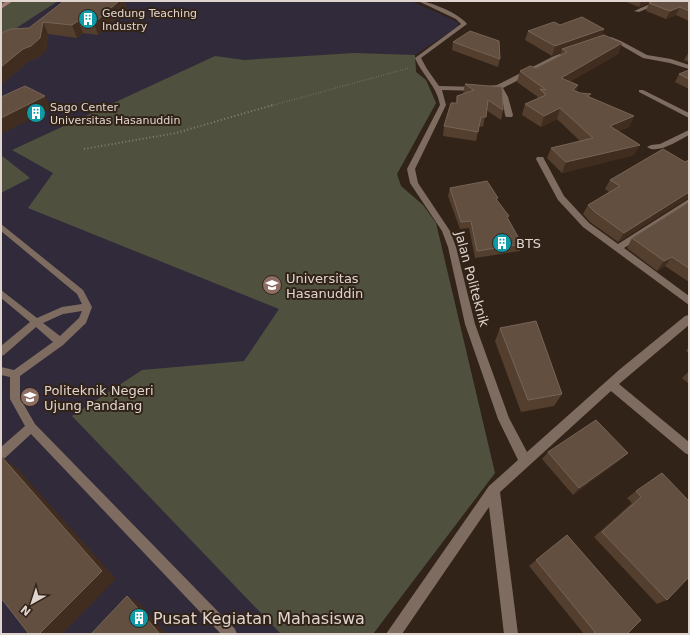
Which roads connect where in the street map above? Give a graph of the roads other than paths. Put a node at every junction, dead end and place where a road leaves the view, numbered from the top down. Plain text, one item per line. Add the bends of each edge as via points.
1 (10, 1) edge
2 (421, 1) edge
3 (662, 1) edge
4 (1, 8) edge
5 (637, 11) dead end
6 (597, 43) edge
7 (577, 50) edge
8 (689, 67) edge
9 (499, 87) junction
10 (437, 88) junction
11 (641, 91) dead end
12 (509, 115) dead end
13 (689, 116) edge
14 (689, 132) edge
15 (650, 147) dead end
16 (540, 159) dead end
17 (689, 202) edge
18 (1, 227) edge
19 (618, 248) junction
20 (1, 294) edge
21 (689, 301) edge
22 (88, 307) junction
23 (689, 319) edge
24 (36, 322) junction
25 (60, 342) junction
26 (1, 352) edge
27 (1, 371) edge
28 (15, 374) junction
29 (611, 384) junction
30 (31, 427) junction
31 (689, 449) edge
32 (1, 454) edge
33 (525, 461) junction
34 (493, 490) junction
35 (230, 634) edge
36 (393, 634) edge
37 (511, 634) edge

1 - 4 street
2 - 10 street, Jalan Politeknik via 458,18 464,24 418,58
3 - 5 street
6 - 8 street via 613,39 645,57
7 - 9 street via 554,58
9 - 10 street
9 - 12 street via 505,97
10 - 33 street, Jalan Politeknik via 443,105 410,169 414,183 436,214 452,247 470,324 504,419
11 - 13 street
14 - 15 street via 662,146
16 - 19 street via 568,207 586,225
17 - 19 street
18 - 22 lane via 80,292
19 - 21 street
20 - 24 lane
22 - 24 lane via 62,311
22 - 25 lane via 84,320
23 - 29 street
24 - 25 lane
24 - 26 lane
25 - 28 lane
27 - 28 lane
28 - 30 lane via 15,399
29 - 31 street
29 - 33 street
30 - 32 lane
30 - 35 lane
33 - 34 street
34 - 36 street
34 - 37 street

